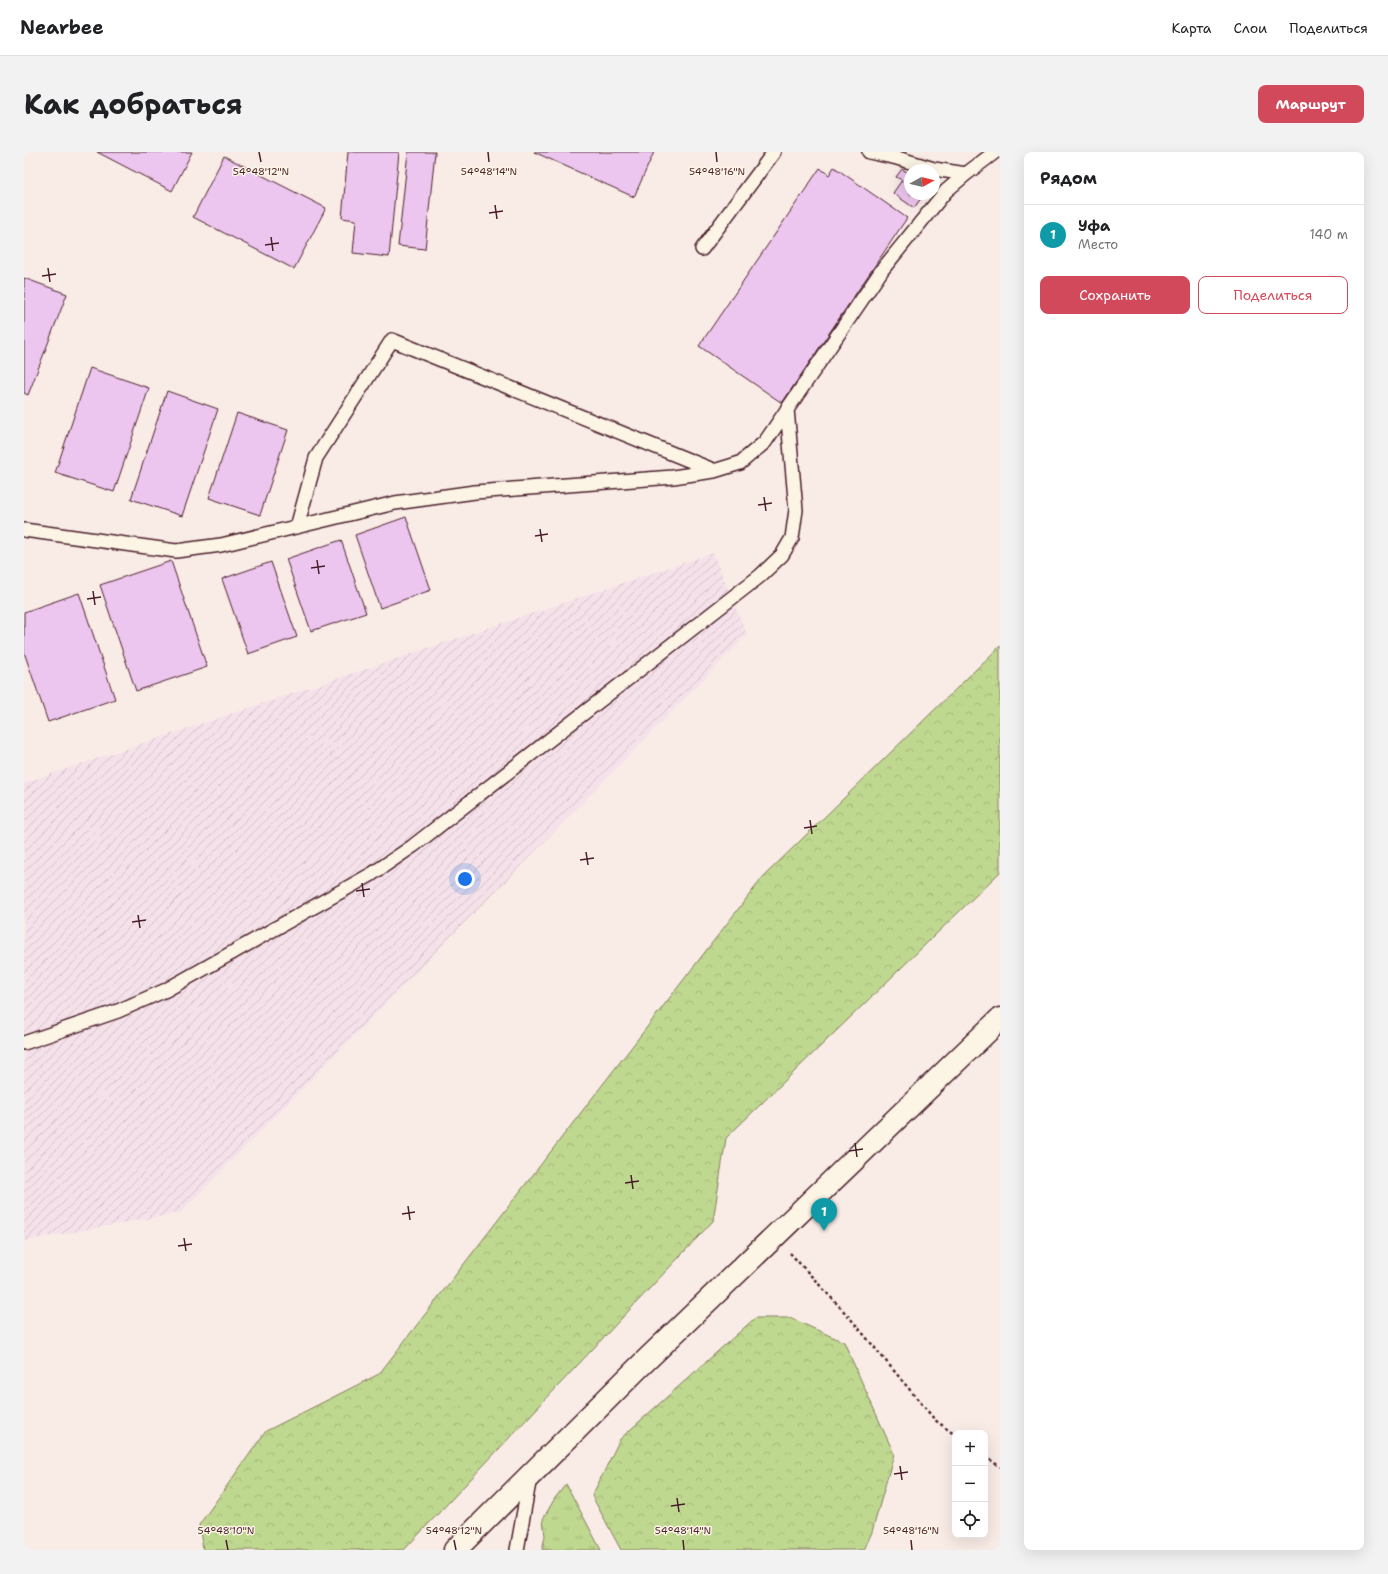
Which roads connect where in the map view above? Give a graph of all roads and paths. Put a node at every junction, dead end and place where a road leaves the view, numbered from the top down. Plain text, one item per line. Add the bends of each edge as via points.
1 (774, 152) edge
2 (869, 152) edge
3 (995, 152) edge
4 (966, 174) junction
5 (702, 249) dead end
6 (787, 409) junction
7 (714, 471) junction
8 (297, 527) junction
9 (24, 530) edge
10 (1000, 1019) edge
11 (24, 1043) edge
12 (768, 1242) junction
13 (952, 1432) edge
14 (988, 1458) edge
15 (1000, 1467) edge
16 (531, 1473) junction
17 (455, 1550) edge
18 (517, 1550) edge

1 - 5 lane
2 - 4 lane via 934,169
3 - 4 lane
4 - 6 lane via 946,191 882,270
6 - 7 lane via 765,442 740,463
6 - 11 lane via 796,510 792,538 782,555 760,576 413,846 372,874 166,990 118,1011
7 - 8 lane via 673,477 475,492 395,503
7 - 8 lane via 392,340 316,458
8 - 9 lane via 221,545 176,551
10 - 12 main road
12 - 13 path via 850,1318 935,1420
12 - 16 main road
14 - 15 path
16 - 17 main road
16 - 18 lane

